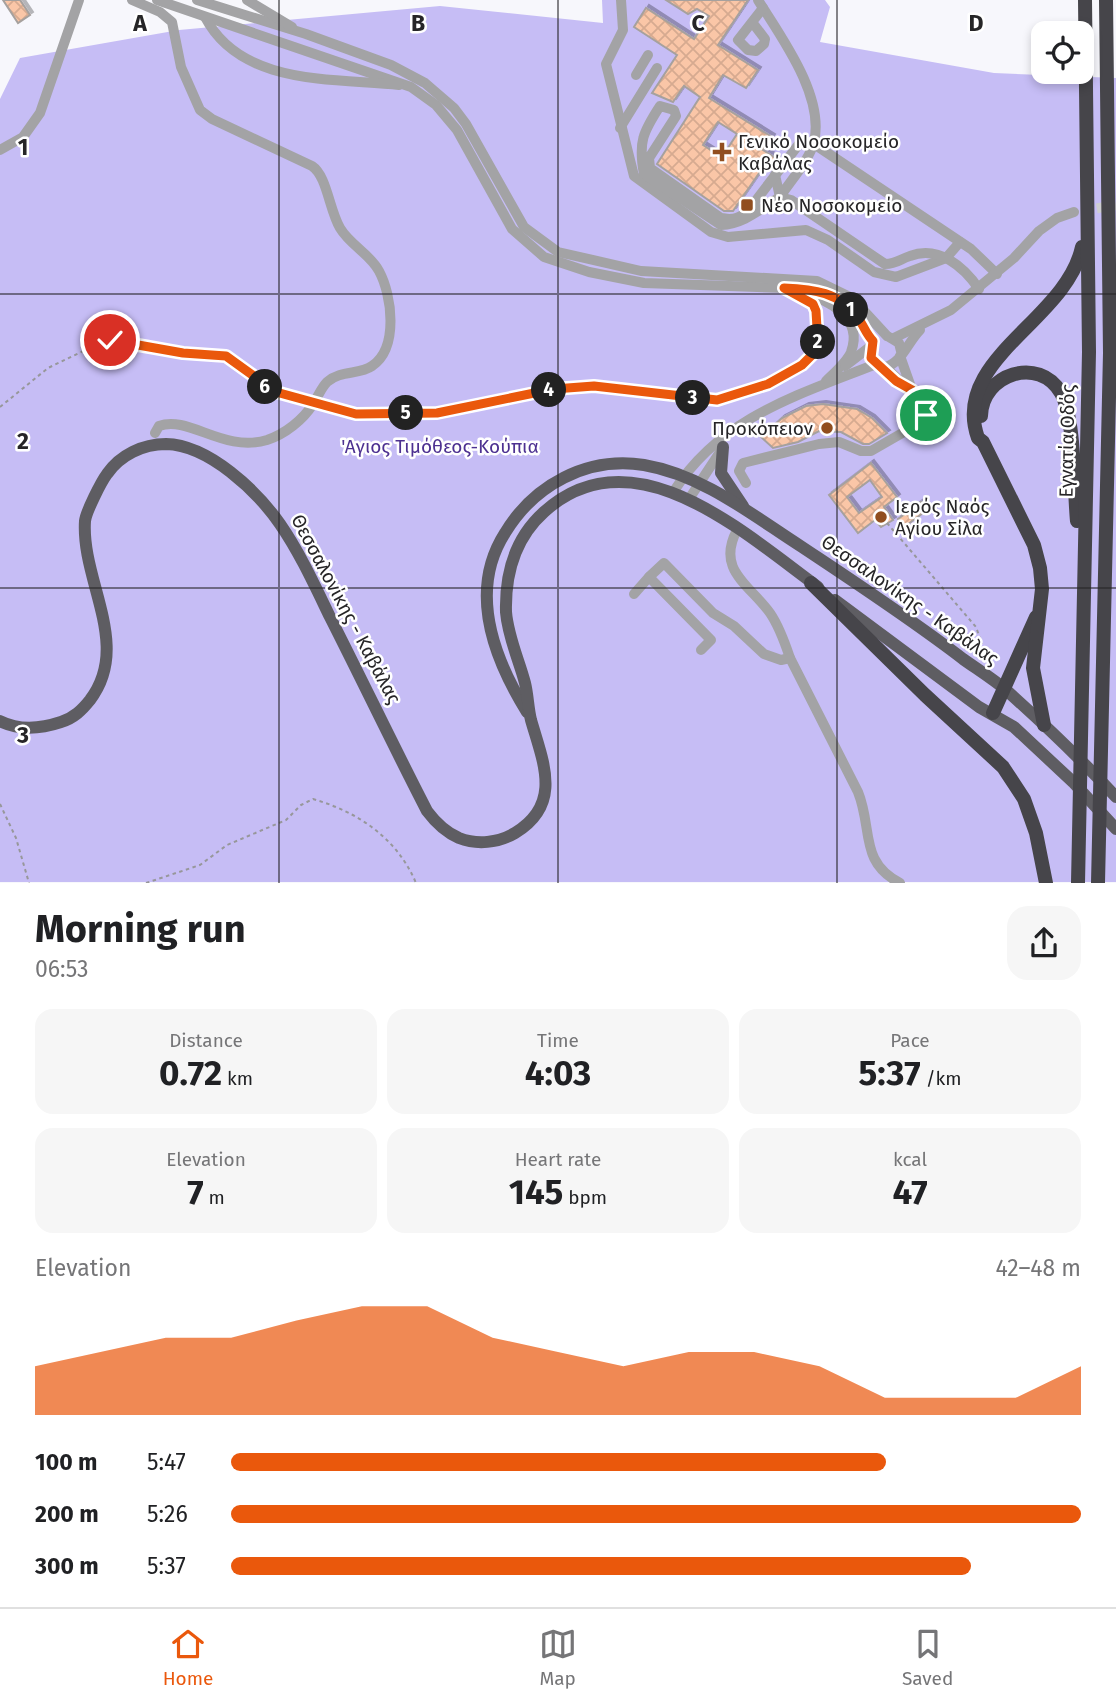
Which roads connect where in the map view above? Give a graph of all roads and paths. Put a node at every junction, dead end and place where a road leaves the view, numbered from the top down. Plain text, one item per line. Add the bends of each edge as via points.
1 (79, 0) edge
2 (132, 0) edge
3 (157, 0) edge
4 (197, 0) edge
5 (247, 0) edge
6 (621, 0) edge
7 (1085, 0) edge
8 (1106, 0) edge
9 (219, 4) edge
10 (760, 4) edge
11 (205, 17) junction
12 (216, 21) junction
13 (752, 22) dead end
14 (298, 31) junction
15 (648, 55) dead end
16 (1106, 71) junction
17 (410, 87) junction
18 (620, 128) junction
19 (814, 144) junction
20 (0, 150) edge
21 (775, 175) junction
22 (779, 197) junction
23 (754, 209) junction
24 (1116, 209) edge
25 (1081, 215) junction
26 (960, 242) junction
27 (946, 258) junction
28 (997, 274) junction
29 (784, 288) junction
30 (979, 289) junction
31 (813, 304) dead end
32 (926, 325) junction
33 (891, 337) junction
34 (872, 345) junction
35 (901, 354) junction
36 (880, 366) junction
37 (835, 371) junction
38 (825, 382) junction
39 (912, 390) junction
40 (313, 404) junction
41 (0, 407) edge
42 (155, 433) dead end
43 (731, 433) junction
44 (983, 442) junction
45 (723, 447) junction
46 (684, 475) junction
47 (698, 482) junction
48 (746, 483) dead end
49 (674, 491) junction
50 (689, 499) junction
51 (750, 513) junction
52 (887, 523) dead end
53 (1116, 527) edge
54 (737, 530) junction
55 (649, 577) junction
56 (1105, 582) junction
57 (811, 583) junction
58 (1084, 583) junction
59 (634, 594) dead end
60 (1039, 610) junction
61 (982, 643) dead end
62 (701, 650) dead end
63 (790, 658) junction
64 (1005, 690) junction
65 (993, 713) junction
66 (531, 718) junction
67 (0, 721) edge
68 (1044, 725) junction
69 (1116, 797) edge
70 (0, 804) edge
71 (1116, 829) edge
72 (29, 883) edge
73 (146, 883) edge
74 (416, 883) edge
75 (900, 883) edge
76 (1046, 883) edge
77 (1078, 883) edge
78 (1098, 883) edge

1 - 20 street via 40,113 23,137
2 - 40 street via 172,22 181,67 200,110 316,169 323,177 327,203 338,225 379,271 390,320 387,343 371,368 329,380
3 - 11 street
4 - 9 street
5 - 14 street
6 - 18 street via 623,30 606,64
7 - 25 highway, Εγνατία Οδός
8 - 16 highway
9 - 11 street
9 - 12 street
9 - 14 street
10 - 13 street
10 - 19 street via 801,71 816,118
11 - 12 street
11 - 17 street via 232,51 262,68
12 - 17 street
14 - 33 street via 399,69 442,96 470,130 520,222 558,252 641,271 817,281 852,298
15 - 18 street via 638,72 654,72
16 - 24 highway
16 - 56 highway via 1110,353
17 - 29 street via 436,105 457,130 512,229 551,261 644,283
18 - 27 street via 634,176 711,232 728,237 806,230 886,276 908,274
19 - 21 street via 799,144
19 - 22 street
19 - 26 street
21 - 22 street
21 - 23 street
22 - 23 street
22 - 27 street via 791,200 885,264 927,252
23 - 23 street via 731,220 721,218 654,173 649,158 676,116 674,110 660,106 643,132 640,154 644,174 721,225 735,225
25 - 28 street via 1058,218 1039,231
25 - 44 highway via 1078,262 1070,278 981,379 973,410
25 - 58 highway, Εγνατία Οδός via 1088,352
26 - 27 street
26 - 28 street
27 - 30 street via 967,272
28 - 30 street
29 - 34 street via 816,289 834,296 859,318
29 - 37 street via 828,301 850,323 852,351
30 - 32 street
31 - 40 path via 819,328 813,354 768,384 717,400 594,386 554,389 437,413 366,414
32 - 33 street
32 - 35 street
33 - 34 street
33 - 35 street
34 - 36 street via 871,358
34 - 37 street
35 - 36 street via 893,366
35 - 39 street via 901,366
36 - 38 street
36 - 39 street
37 - 38 street
38 - 43 street via 754,415
39 - 48 street via 931,410 911,428 871,451 839,442 743,463 739,471
40 - 41 path via 265,387 226,356 116,340 104,341 48,368
40 - 42 street via 289,429 255,442 229,442 167,424
43 - 45 street
43 - 46 street via 708,447
44 - 58 highway via 984,400 1000,379 1013,373 1036,374 1061,393 1067,412
44 - 60 highway via 1034,545 1041,578
45 - 47 street
45 - 51 main road via 721,473
46 - 47 main road, Θεσσαλονίκης - Καβάλας
46 - 49 street
46 - 66 main road, Θεσσαλονίκης - Καβάλας via 619,463 584,469 536,495 504,534 488,581 490,626 503,673
47 - 50 street
47 - 51 main road, Θεσσαλονίκης - Καβάλας
49 - 50 main road, Θεσσαλονίκης - Καβάλας
49 - 66 main road, Θεσσαλονίκης - Καβάλας via 620,482 588,486 561,499 524,533 511,564 506,615
50 - 54 main road, Θεσσαλονίκης - Καβάλας
51 - 64 main road, Θεσσαλονίκης - Καβάλας
52 - 61 path via 976,627
53 - 56 highway
54 - 57 main road, Θεσσαλονίκης - Καβάλας
54 - 63 street via 729,547 730,564 771,614
55 - 59 street
55 - 62 street via 711,640
55 - 63 street via 664,563 713,613 764,653 781,660
56 - 78 highway
57 - 65 main road, Θεσσαλονίκης - Καβάλας
57 - 76 highway via 1003,767 1024,799
58 - 77 highway, Εγνατία Οδός
60 - 64 highway via 1005,680
60 - 68 highway via 1033,668
63 - 75 street via 859,792 874,862
64 - 65 highway
64 - 68 main road, Θεσσαλονίκης - Καβάλας
65 - 71 main road, Θεσσαλονίκης - Καβάλας via 1065,775
66 - 67 main road, Θεσσαλονίκης - Καβάλας via 547,778 533,818 511,835 486,842 463,839 442,829 427,811 281,525 256,496 214,462 167,444 138,449 122,459 105,478 86,517 107,639 101,684 86,706 69,719 27,728
68 - 69 main road, Θεσσαλονίκης - Καβάλας
70 - 72 path
73 - 74 path via 200,866 227,845 286,820 313,799 362,817 384,837

